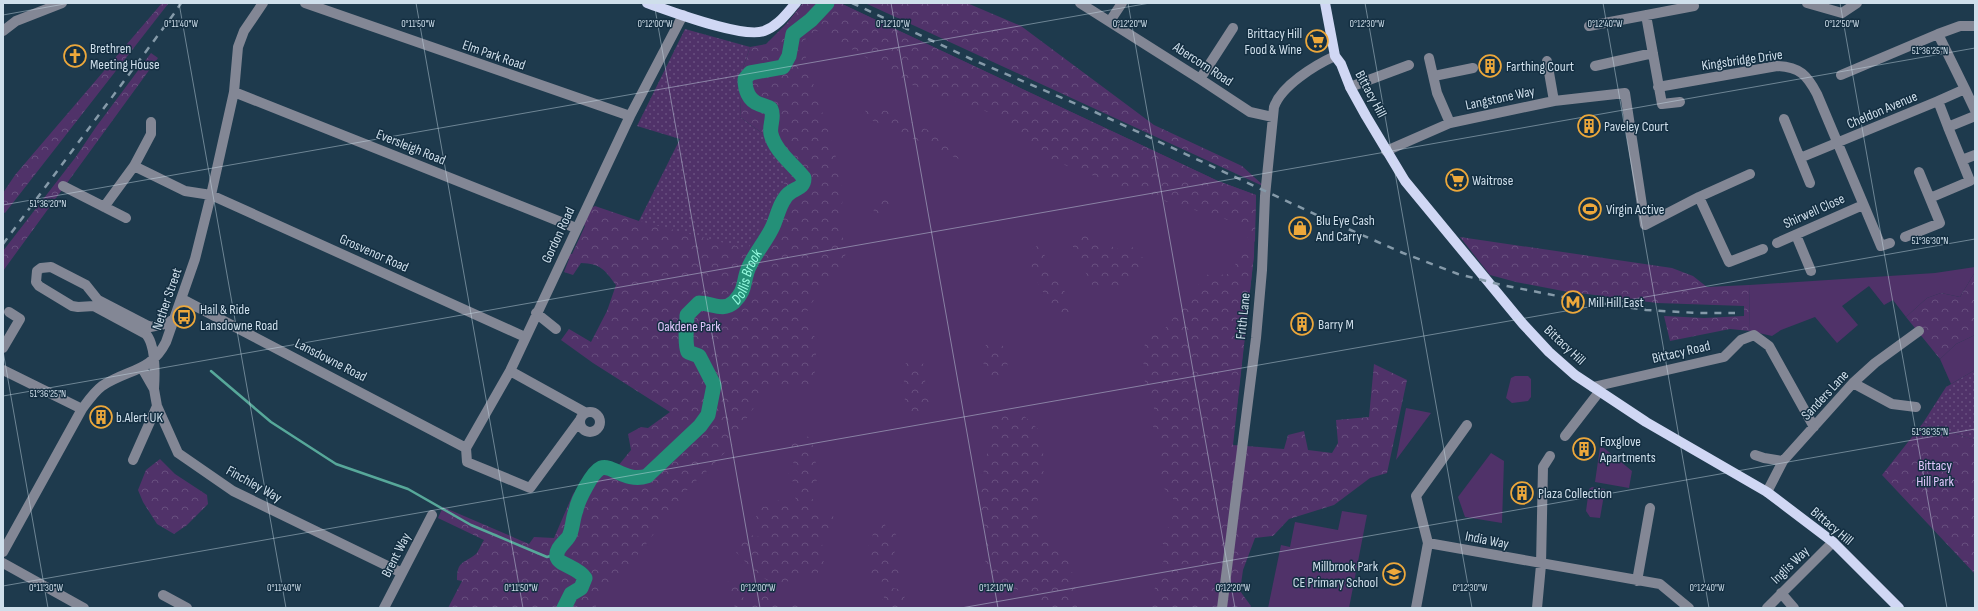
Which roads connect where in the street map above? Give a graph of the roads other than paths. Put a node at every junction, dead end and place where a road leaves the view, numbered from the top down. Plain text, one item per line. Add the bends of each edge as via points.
1 (62, 3) edge
2 (263, 3) edge
3 (305, 3) edge
4 (647, 3) edge
5 (796, 3) edge
6 (1080, 3) edge
7 (1122, 3) edge
8 (1325, 3) edge
9 (1807, 3) edge
10 (1857, 3) edge
11 (1694, 6) dead end
12 (683, 15) junction
13 (1646, 15) junction
14 (1110, 21) junction
15 (1589, 26) dead end
16 (1975, 26) edge
17 (1233, 28) dead end
18 (3, 31) edge
19 (1938, 34) junction
20 (1653, 53) junction
21 (1335, 56) junction
22 (1429, 58) dead end
23 (1547, 61) dead end
24 (1409, 65) dead end
25 (1594, 66) dead end
26 (1473, 68) dead end
27 (1841, 75) dead end
28 (1434, 76) junction
29 (1200, 78) junction
30 (1350, 86) junction
31 (1658, 87) junction
32 (1965, 89) junction
33 (234, 92) junction
34 (1554, 101) junction
35 (1680, 102) dead end
36 (1938, 102) junction
37 (1975, 110) edge
38 (630, 116) junction
39 (1975, 116) edge
40 (1272, 117) junction
41 (1784, 119) dead end
42 (151, 122) dead end
43 (1450, 123) junction
44 (1948, 127) junction
45 (1837, 144) junction
46 (1386, 151) junction
47 (1975, 154) edge
48 (1800, 158) junction
49 (1962, 160) junction
50 (134, 166) junction
51 (1919, 172) dead end
52 (1750, 174) dead end
53 (1810, 184) dead end
54 (63, 186) dead end
55 (212, 195) junction
56 (1699, 197) junction
57 (1930, 198) junction
58 (1863, 205) junction
59 (104, 207) junction
60 (126, 218) dead end
61 (576, 228) junction
62 (1796, 235) junction
63 (1905, 237) dead end
64 (1777, 243) dead end
65 (1890, 243) dead end
66 (1763, 249) dead end
67 (1811, 271) dead end
68 (182, 299) junction
69 (9, 312) dead end
70 (536, 313) junction
71 (174, 319) junction
72 (556, 329) dead end
73 (1919, 332) dead end
74 (525, 337) junction
75 (3, 348) edge
76 (153, 361) junction
77 (142, 368) junction
78 (3, 370) edge
79 (510, 370) junction
80 (1853, 383) junction
81 (154, 389) junction
82 (1596, 389) junction
83 (157, 406) junction
84 (1916, 407) dead end
85 (82, 409) junction
86 (1467, 425) dead end
87 (1814, 427) junction
88 (1565, 436) dead end
89 (466, 448) junction
90 (1755, 455) dead end
91 (1550, 456) dead end
92 (133, 460) dead end
93 (1783, 461) junction
94 (1767, 492) junction
95 (1650, 508) dead end
96 (432, 514) dead end
97 (1833, 542) junction
98 (1428, 543) junction
99 (3, 552) edge
100 (3, 563) edge
101 (1540, 564) junction
102 (402, 573) junction
103 (1637, 581) junction
104 (1781, 593) junction
105 (163, 595) dead end
106 (84, 608) edge
107 (187, 608) edge
108 (384, 608) edge
109 (1222, 608) edge
110 (1416, 608) edge
111 (1537, 608) edge
112 (1689, 608) edge
113 (1767, 608) edge
114 (1794, 608) edge
115 (1899, 608) edge

1 - 18 street via 16,21
2 - 33 street, Nether Street via 244,31 238,47
3 - 38 street, Elm Park Road
4 - 12 main road
5 - 12 main road via 779,22 758,32 736,30
6 - 14 street, Abercorn Road
7 - 14 street
8 - 21 main road, Bittacy Hill
9 - 10 street via 1842,13
11 - 13 street
12 - 38 street, Gordon Road
13 - 15 street
13 - 20 street
14 - 29 street, Abercorn Road
16 - 19 street via 1960,26
17 - 29 street
19 - 27 street
19 - 32 street
20 - 25 street
20 - 31 street
21 - 30 main road, Bittacy Hill
21 - 40 street, Frith Lane via 1286,88 1278,97
22 - 28 street
23 - 34 street
24 - 30 street
26 - 28 street
28 - 43 street via 1437,93
29 - 40 street, Abercorn Road via 1250,112
30 - 46 main road, Bittacy Hill
31 - 35 street via 1662,104
31 - 45 street, Kingsbridge Drive via 1777,66 1791,67 1803,73 1811,83
32 - 36 street, Cheldon Avenue
32 - 37 street
33 - 55 street, Nether Street
33 - 61 street, Eversleigh Road
34 - 43 street, Langstone Way
34 - 56 street, Langstone Way via 1625,93 1645,225
36 - 44 street
36 - 45 street, Cheldon Avenue
38 - 61 street, Gordon Road
39 - 44 street
40 - 109 street, Frith Lane via 1256,338
41 - 48 street
42 - 50 street via 151,134
43 - 46 street, Langstone Way
44 - 49 street
45 - 48 street, Cheldon Avenue
45 - 58 street, Kingsbridge Drive
46 - 82 main road, Bittacy Hill via 1405,181 1523,324 1558,360
47 - 49 street
48 - 53 street
49 - 57 street via 1970,181
50 - 55 street, Grosvenor Road via 185,191
50 - 59 street
51 - 57 street
52 - 56 street
54 - 59 street
55 - 68 street, Nether Street
55 - 74 street, Grosvenor Road
56 - 66 street via 1729,262
57 - 63 street via 1940,223
58 - 62 street, Shirwell Close
58 - 65 street, Kingsbridge Drive via 1881,246
59 - 60 street
61 - 70 street, Gordon Road
62 - 64 street, Shirwell Close
62 - 67 street
68 - 71 street, Nether Street
68 - 89 street, Lansdowne Road
69 - 75 street via 20,319
70 - 72 street
70 - 74 street, Gordon Road
71 - 76 street, Nether Street via 161,353
71 - 76 street via 150,327 98,300 86,285 51,267 37,271 36,282 39,286 72,306 94,306 146,334 151,343
73 - 80 street, Sanders Lane via 1875,363
74 - 79 street, Gordon Road
76 - 77 street, Nether Street
76 - 81 street via 156,373
77 - 81 street, Finchley Way
77 - 85 street, Nether Street via 102,386
78 - 85 street
79 - 89 street, Gordon Road
79 - 89 street via 583,416 530,488 467,462
80 - 84 street via 1892,404
80 - 87 street, Sanders Lane
81 - 83 street, Finchley Way
82 - 87 street, Bittacy Road via 1724,356 1741,340 1754,335 1769,346
82 - 88 street
82 - 94 main road, Bittacy Hill via 1646,422
83 - 92 street
83 - 102 street, Finchley Way via 178,453 233,491
85 - 99 street, Nether Street
86 - 98 street via 1416,496
87 - 93 street, Sanders Lane
90 - 93 street
91 - 101 street via 1543,467
93 - 94 street, Sanders Lane
94 - 97 main road, Bittacy Hill
95 - 103 street
96 - 102 street, Brent Way
97 - 104 street, Inglis Way
97 - 115 main road, Bittacy Hill
98 - 101 street, India Way
98 - 110 street
100 - 106 street
101 - 103 street, India Way
101 - 111 street
102 - 108 street, Brent Way
103 - 112 street, India Way via 1660,584
104 - 113 street, Inglis Way
104 - 114 street
105 - 107 street

